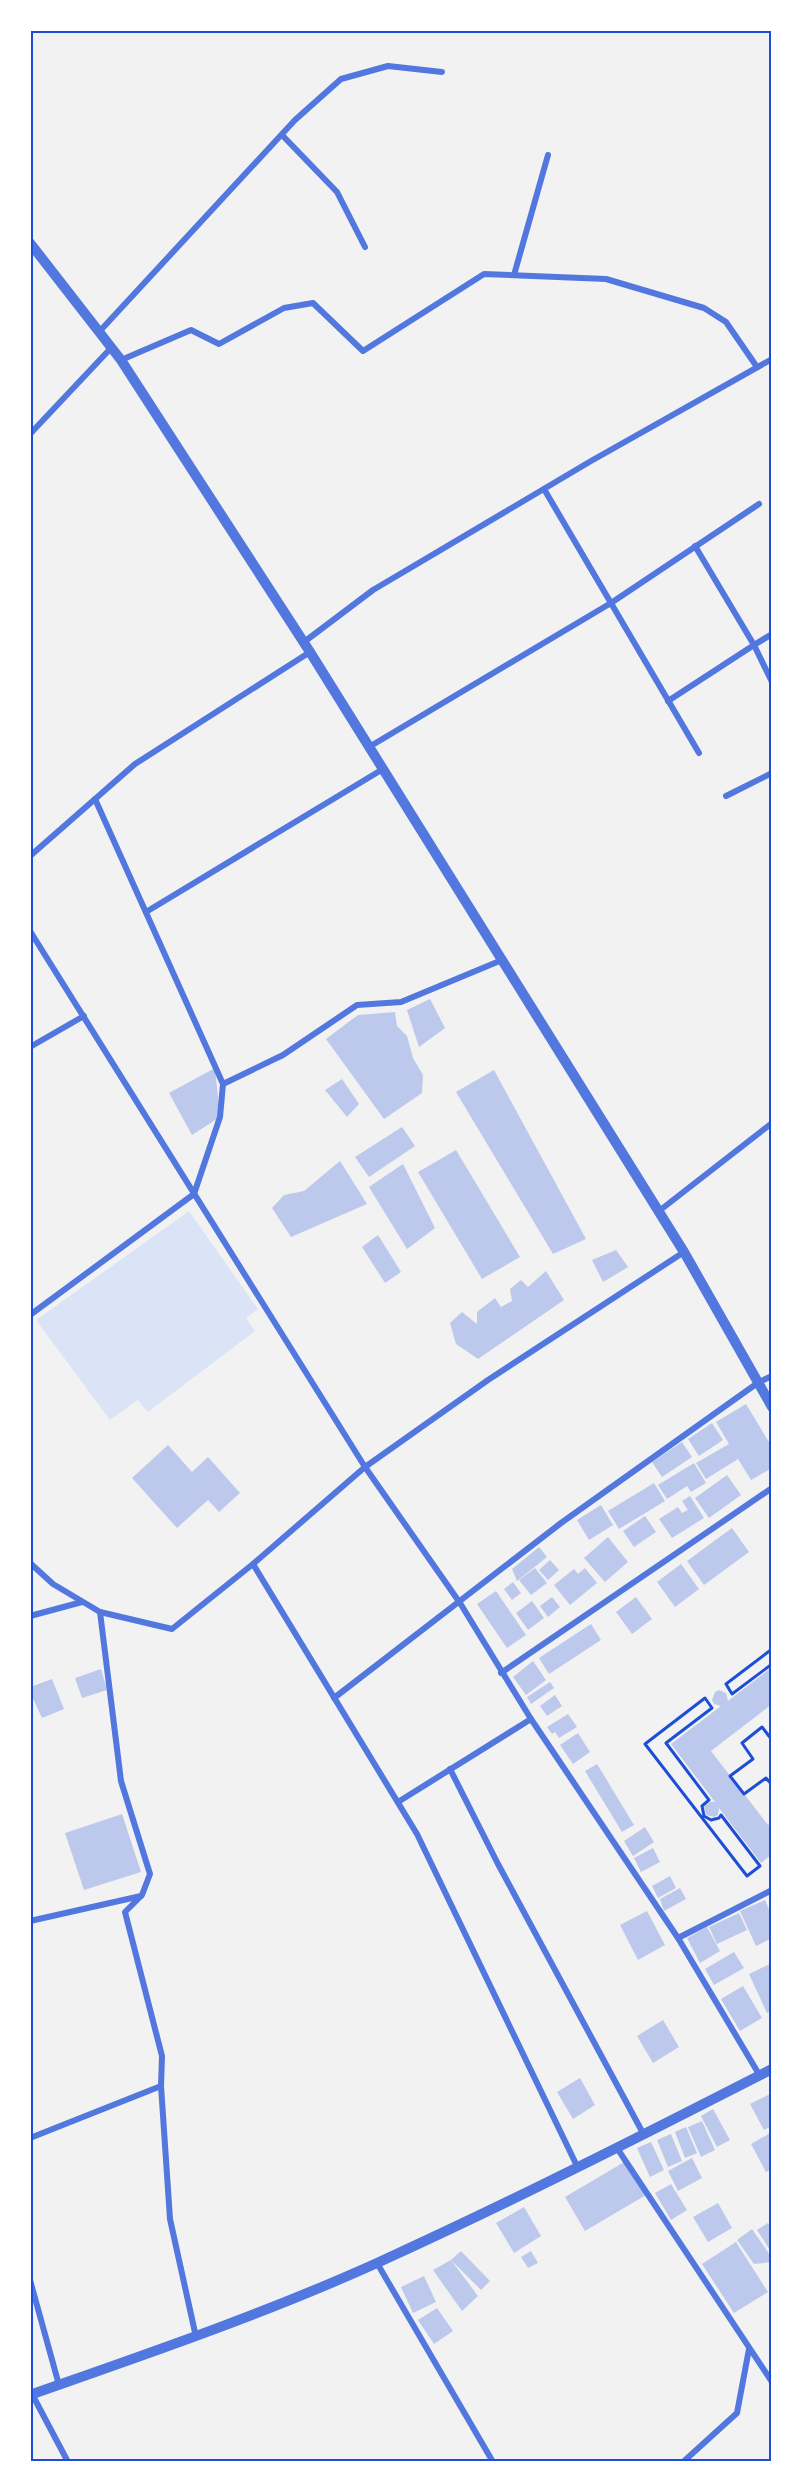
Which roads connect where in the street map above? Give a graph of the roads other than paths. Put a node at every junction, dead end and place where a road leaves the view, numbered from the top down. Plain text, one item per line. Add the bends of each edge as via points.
1 (442, 72) dead end
2 (282, 135) junction
3 (548, 154) dead end
4 (30, 243) edge
5 (366, 247) dead end
6 (514, 275) junction
7 (99, 332) junction
8 (111, 348) junction
9 (772, 359) edge
10 (120, 360) junction
11 (757, 368) junction
12 (30, 434) edge
13 (544, 489) junction
14 (759, 504) dead end
15 (695, 546) junction
16 (611, 603) junction
17 (772, 634) edge
18 (304, 642) junction
19 (754, 645) junction
20 (310, 652) junction
21 (772, 682) edge
22 (668, 701) junction
23 (369, 747) junction
24 (699, 753) dead end
25 (383, 769) junction
26 (772, 773) edge
27 (726, 796) dead end
28 (95, 799) junction
29 (30, 856) edge
30 (146, 912) junction
31 (30, 931) edge
32 (502, 960) junction
33 (84, 1016) junction
34 (30, 1047) edge
35 (224, 1084) junction
36 (772, 1123) edge
37 (194, 1194) junction
38 (659, 1211) junction
39 (684, 1252) junction
40 (30, 1315) edge
41 (772, 1376) edge
42 (759, 1382) junction
43 (772, 1407) edge
44 (365, 1467) junction
45 (772, 1488) edge
46 (30, 1563) edge
47 (253, 1564) junction
48 (82, 1602) junction
49 (460, 1603) junction
50 (100, 1612) junction
51 (30, 1616) edge
52 (501, 1672) junction
53 (334, 1698) junction
54 (531, 1719) junction
55 (450, 1769) junction
56 (398, 1803) junction
57 (772, 1890) edge
58 (142, 1895) junction
59 (30, 1921) edge
60 (678, 1938) junction
61 (772, 2069) edge
62 (760, 2076) junction
63 (161, 2085) junction
64 (644, 2134) junction
65 (30, 2138) edge
66 (617, 2148) junction
67 (577, 2166) junction
68 (377, 2263) junction
69 (30, 2280) edge
70 (196, 2337) junction
71 (749, 2349) junction
72 (772, 2382) edge
73 (59, 2385) junction
74 (31, 2394) edge
75 (68, 2462) edge
76 (493, 2462) edge
77 (683, 2462) edge

1 - 2 street via 388,66 340,79
2 - 5 street via 337,192
2 - 7 street
3 - 6 street
4 - 7 street
6 - 10 street via 484,274 363,351 313,303 284,308 219,344 190,330
6 - 11 street via 606,279 704,308 726,322
7 - 8 street
8 - 10 street
8 - 12 street
9 - 11 street
10 - 18 street
11 - 13 street
13 - 16 street
13 - 18 street via 373,590
14 - 15 street
15 - 16 street
15 - 19 street
16 - 22 street
16 - 23 street
17 - 19 street
18 - 20 street
19 - 21 street
19 - 22 street
20 - 23 street
20 - 28 street via 135,764
22 - 24 street
23 - 25 street
25 - 30 street
25 - 32 street
26 - 27 street
28 - 29 street
28 - 30 street
30 - 35 street
31 - 33 street
32 - 35 street via 401,1002 357,1005 283,1055
32 - 38 street
33 - 34 street
33 - 37 street
35 - 37 street via 220,1117
36 - 38 street
37 - 40 street
37 - 44 street
38 - 39 street
39 - 42 street
39 - 44 street via 488,1380
41 - 42 street
42 - 43 street
42 - 49 street via 561,1523
44 - 47 street
44 - 49 street
45 - 52 street
46 - 48 street via 52,1584
47 - 50 street via 172,1629
47 - 53 street
48 - 50 street
48 - 51 street
49 - 52 street
49 - 53 street
50 - 58 street via 121,1781 150,1874
52 - 54 street
53 - 56 street
54 - 55 street
54 - 60 street
55 - 56 street
55 - 64 street
56 - 67 street via 417,1834
57 - 60 street
58 - 59 street
58 - 63 street via 125,1912 162,2056
60 - 62 street
61 - 62 street
62 - 64 street
63 - 65 street
63 - 70 street via 170,2219
64 - 66 street
66 - 67 street
66 - 71 street
67 - 68 street
68 - 70 street
68 - 76 street
69 - 73 street
70 - 73 street
71 - 72 street
71 - 77 street via 737,2413
73 - 74 street
74 - 75 street

